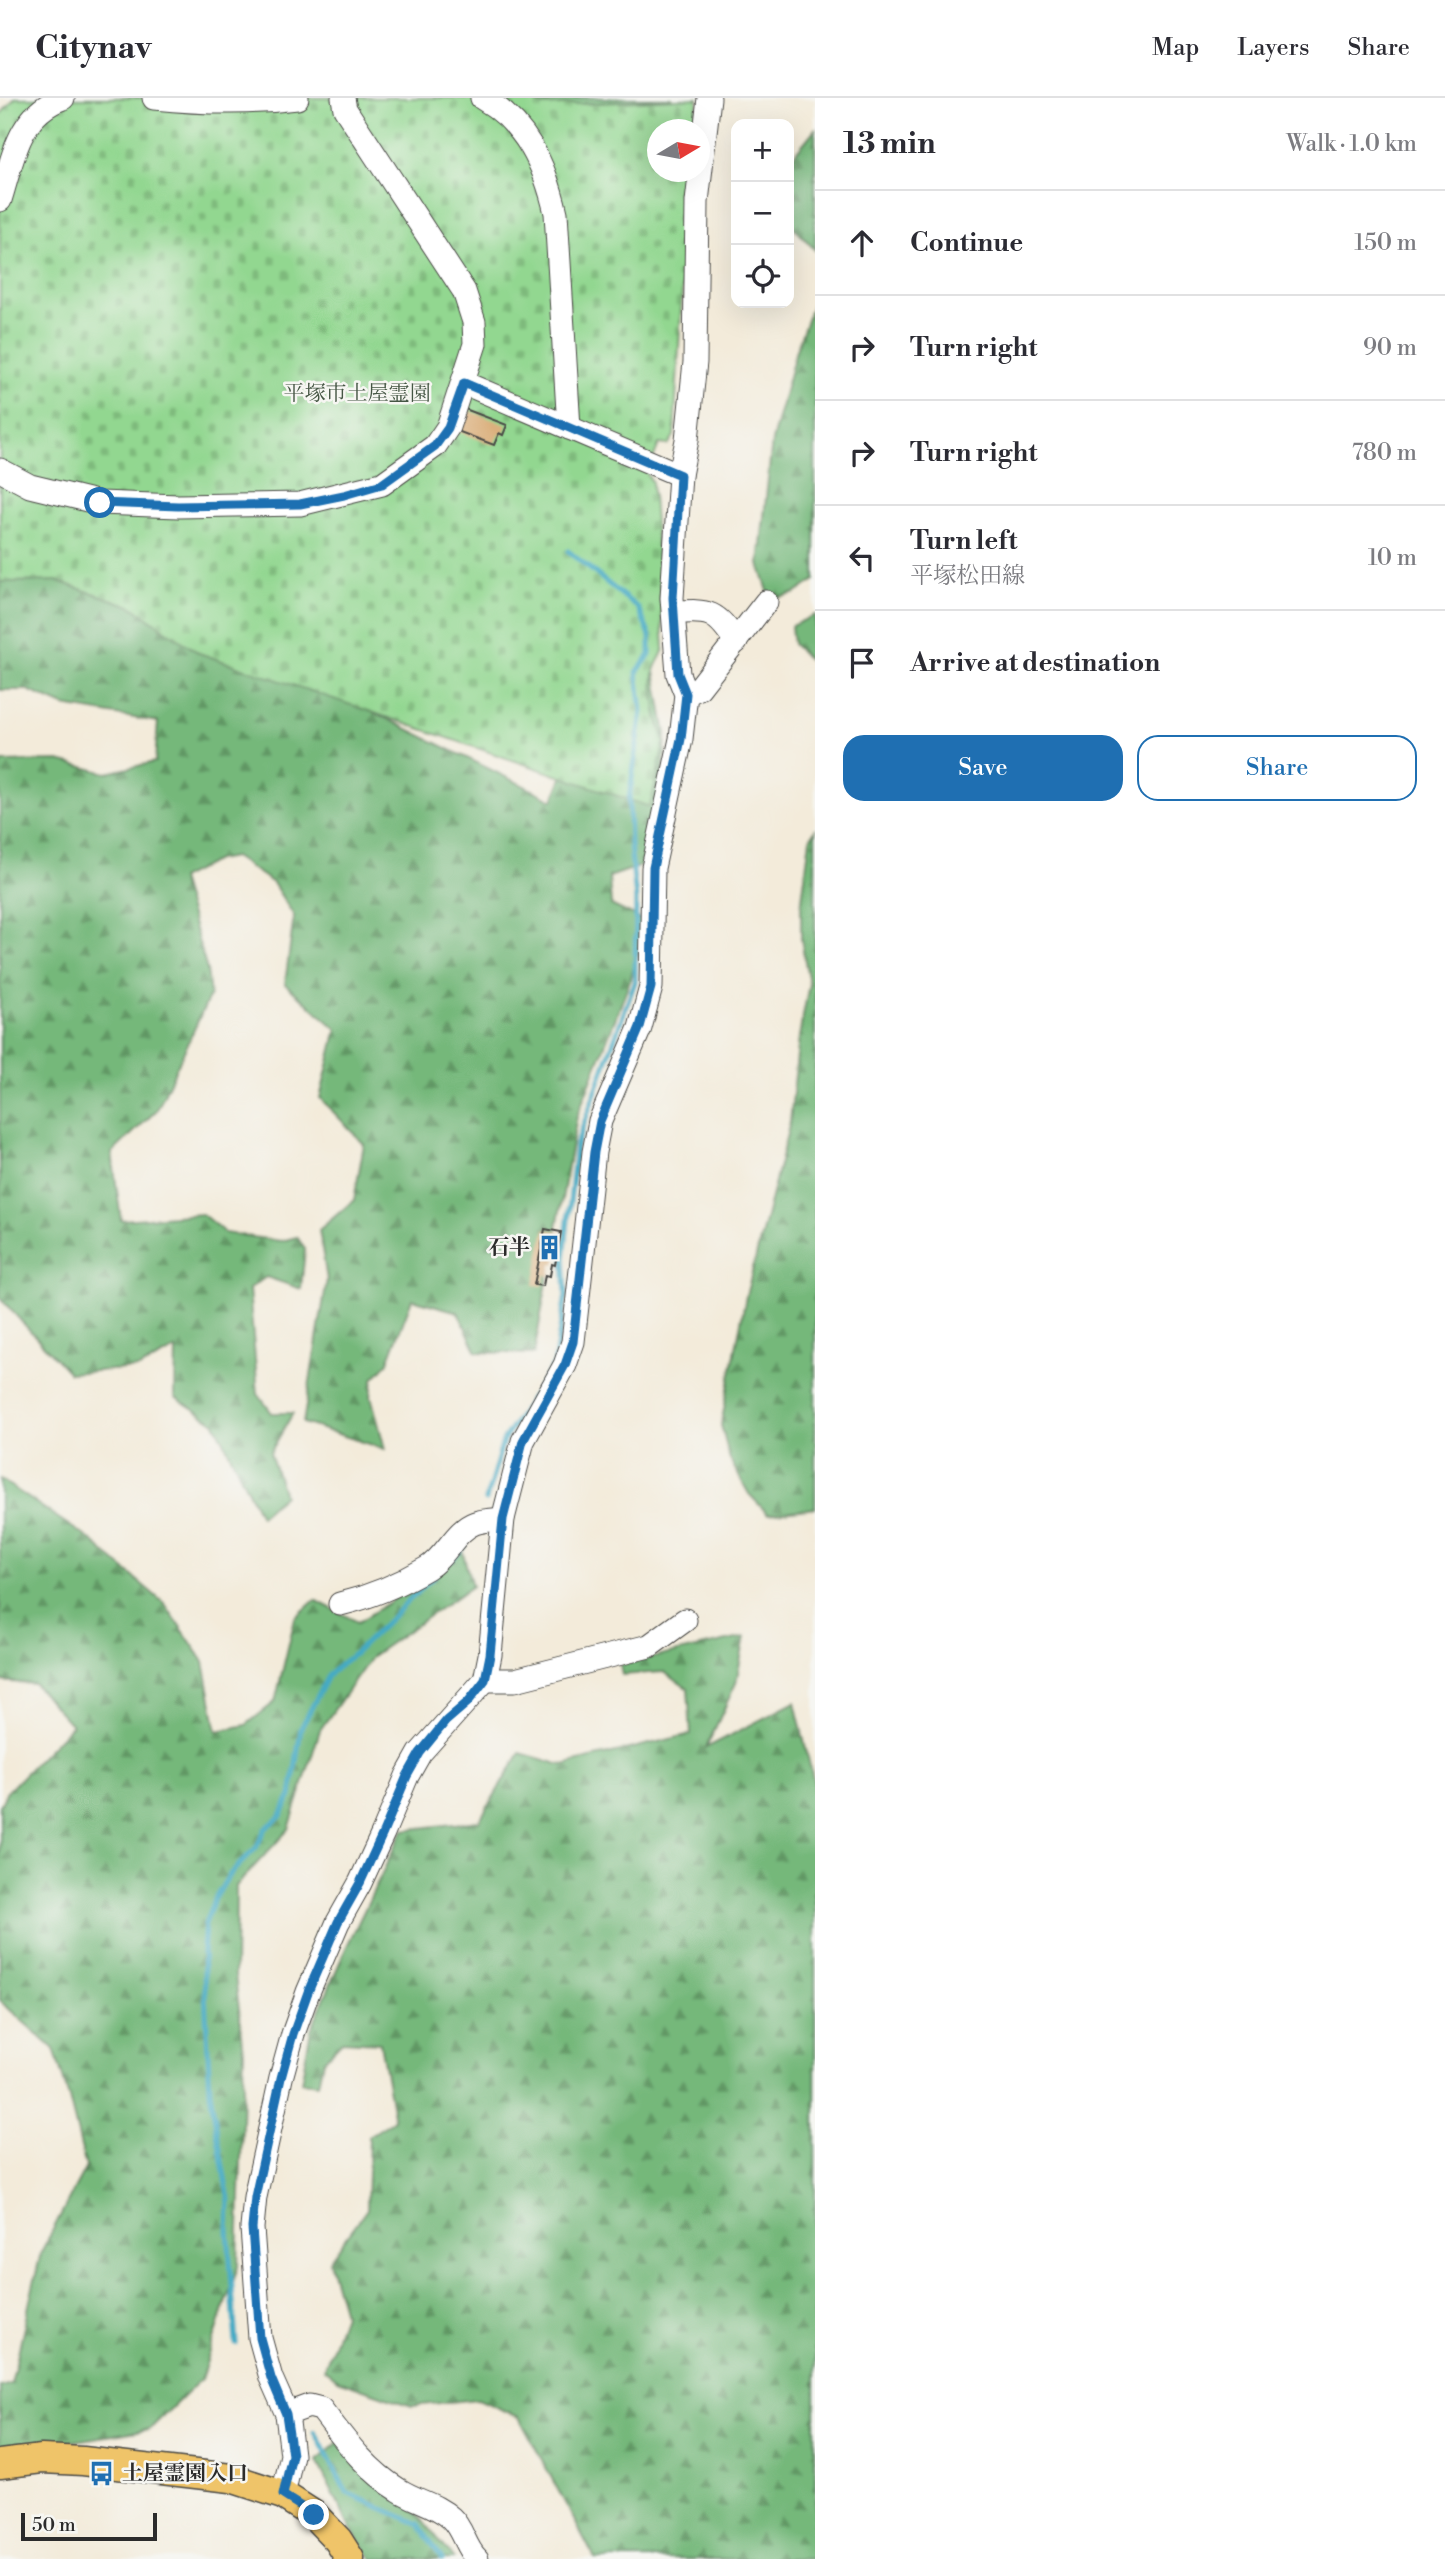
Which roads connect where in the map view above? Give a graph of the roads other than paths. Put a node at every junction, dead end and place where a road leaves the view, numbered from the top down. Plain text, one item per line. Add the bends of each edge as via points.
1 (63, 98) edge
2 (154, 98) edge
3 (298, 98) edge
4 (343, 98) edge
5 (482, 98) edge
6 (709, 98) edge
7 (0, 200) edge
8 (464, 383) junction
9 (569, 428) junction
10 (0, 470) edge
11 (680, 475) junction
12 (766, 602) dead end
13 (674, 613) junction
14 (736, 642) junction
15 (686, 694) junction
16 (503, 1519) junction
17 (340, 1604) dead end
18 (685, 1620) dead end
19 (485, 1680) junction
20 (286, 2414) junction
21 (0, 2463) edge
22 (283, 2495) junction
23 (350, 2559) edge
24 (477, 2559) edge

1 - 7 street via 48,103 32,117 20,137
2 - 3 street via 267,102
4 - 8 street via 345,110 464,291 475,344
5 - 9 street via 524,134 541,160 550,187 556,213
6 - 11 street via 697,202 695,362
8 - 9 street
8 - 10 street via 448,428 416,461 382,484 300,504 100,503 30,486
9 - 11 street
11 - 13 street
12 - 14 street
13 - 14 street via 709,613 723,621
13 - 15 street via 678,674
14 - 15 street via 699,688
15 - 16 street via 653,868 651,987 640,1027 600,1121 573,1342 523,1441
16 - 17 street via 475,1523 429,1567 366,1598
16 - 19 street
18 - 19 street via 649,1646 515,1680
19 - 20 street via 446,1721 407,1776 338,1922 293,2034 252,2228 260,2338
20 - 22 street via 292,2455
20 - 24 street via 309,2406 321,2409 352,2451 390,2485 431,2503 453,2519
21 - 22 main road via 83,2460 231,2478
22 - 23 main road via 314,2515

